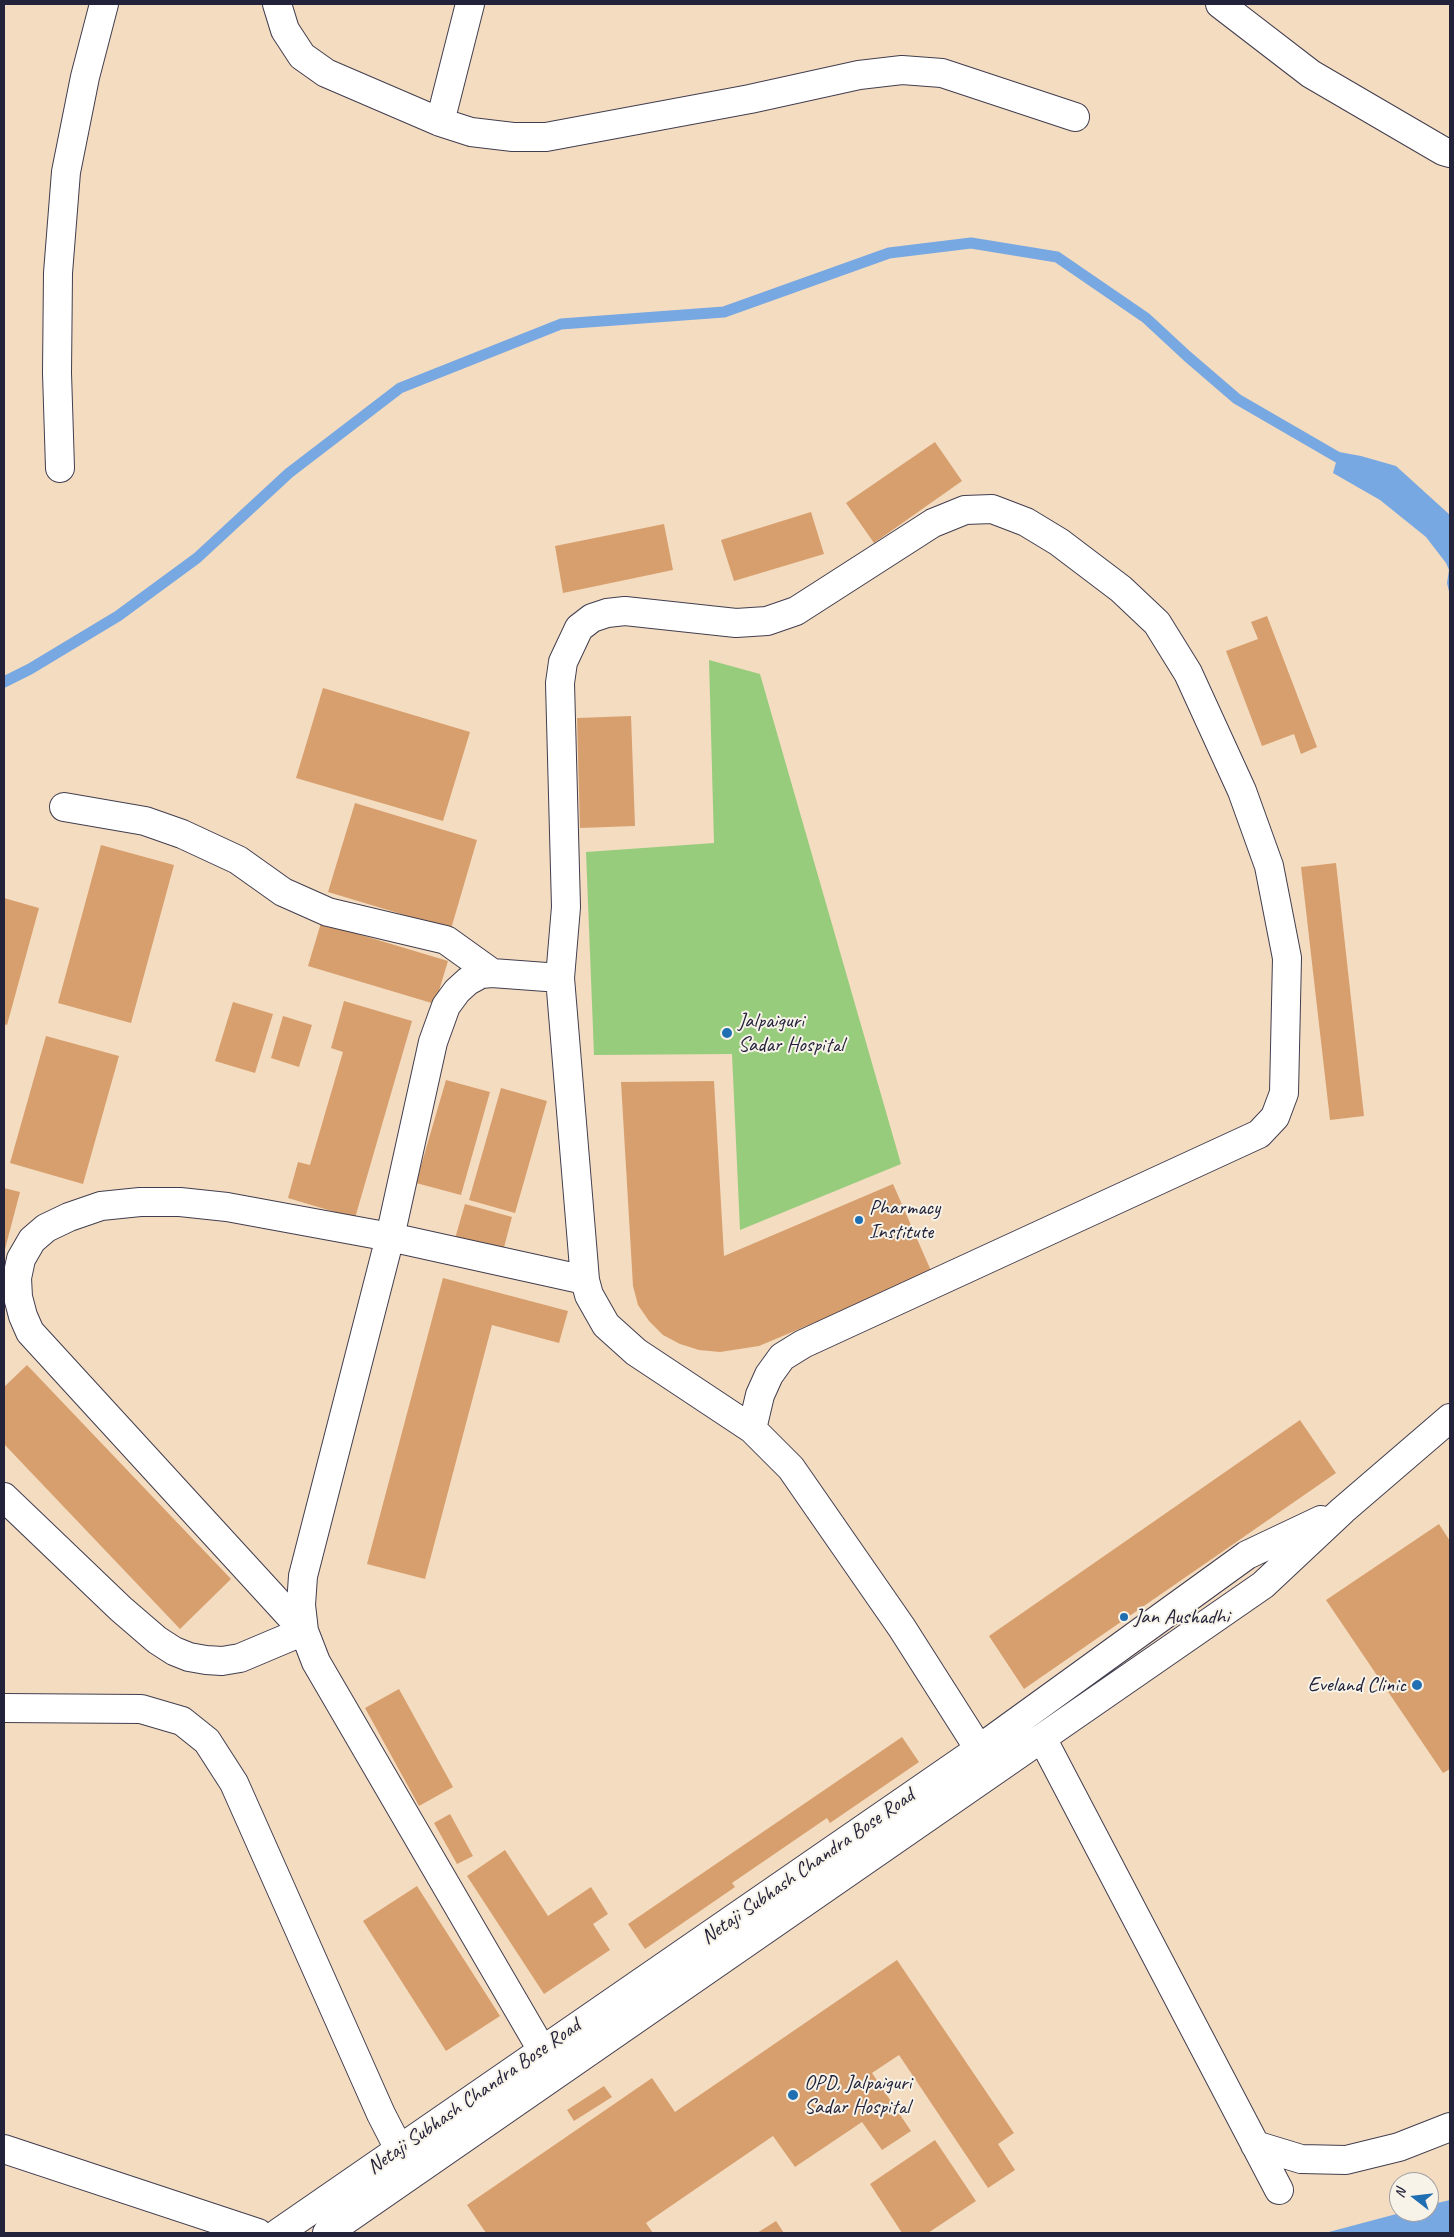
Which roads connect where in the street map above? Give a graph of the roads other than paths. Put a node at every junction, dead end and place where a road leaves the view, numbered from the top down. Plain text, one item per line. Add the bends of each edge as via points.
1 (104, 4) edge
2 (277, 4) edge
3 (470, 4) edge
4 (1229, 7) edge
5 (1074, 117) dead end
6 (440, 122) junction
7 (1450, 153) edge
8 (60, 468) dead end
9 (64, 807) dead end
10 (492, 973) junction
11 (560, 978) junction
12 (390, 1237) junction
13 (585, 1280) junction
14 (1450, 1418) edge
15 (752, 1429) junction
16 (4, 1497) edge
17 (1342, 1510) junction
18 (304, 1631) junction
19 (4, 1708) edge
20 (1042, 1738) junction
21 (979, 1749) junction
22 (542, 2050) junction
23 (1450, 2127) edge
24 (1255, 2145) junction
25 (4, 2149) edge
26 (400, 2149) junction
27 (1279, 2190) dead end
28 (258, 2233) edge
29 (278, 2233) edge
30 (327, 2233) edge

1 - 8 street via 85,77 65,182 58,273
2 - 6 street via 285,30 302,56 326,73
3 - 6 street
4 - 7 street via 1311,74
5 - 6 street via 942,74 902,70 859,75 546,137 513,138 471,132
9 - 10 street via 145,821 182,834 238,860 282,892 328,912 446,940
10 - 11 street
10 - 12 street via 481,974 457,991 438,1024
11 - 13 street
11 - 15 street via 566,908 560,683 562,662 579,628 592,618 625,611 736,623 767,621 796,611 933,523 965,510 992,509 1026,522 1059,542 1121,589 1157,623 1188,673 1242,791 1269,866 1287,958 1284,1093 1275,1117 1258,1134 803,1344 782,1357 769,1374
12 - 13 street
12 - 18 street via 303,1576 301,1605
12 - 18 street via 227,1207 140,1202 100,1206 69,1217 46,1228 32,1240 21,1258 18,1297 30,1332
13 - 15 street via 589,1295 606,1326 619,1339
14 - 17 street, Netaji Subhash Chandra Bose Road
15 - 21 street via 791,1468 902,1628
16 - 18 street via 121,1609 174,1651 189,1657 222,1661 240,1658
17 - 20 street, Netaji Subhash Chandra Bose Road via 1264,1585
17 - 21 street, Netaji Subhash Chandra Bose Road via 1247,1555
18 - 22 street via 316,1662
19 - 26 street via 141,1709 182,1721 207,1741 234,1783 381,2114
20 - 24 street
20 - 30 street, Netaji Subhash Chandra Bose Road
21 - 22 street, Netaji Subhash Chandra Bose Road
22 - 26 street, Netaji Subhash Chandra Bose Road
23 - 24 street via 1400,2148 1346,2160 1301,2159
24 - 27 street
25 - 28 street
26 - 29 street, Netaji Subhash Chandra Bose Road

